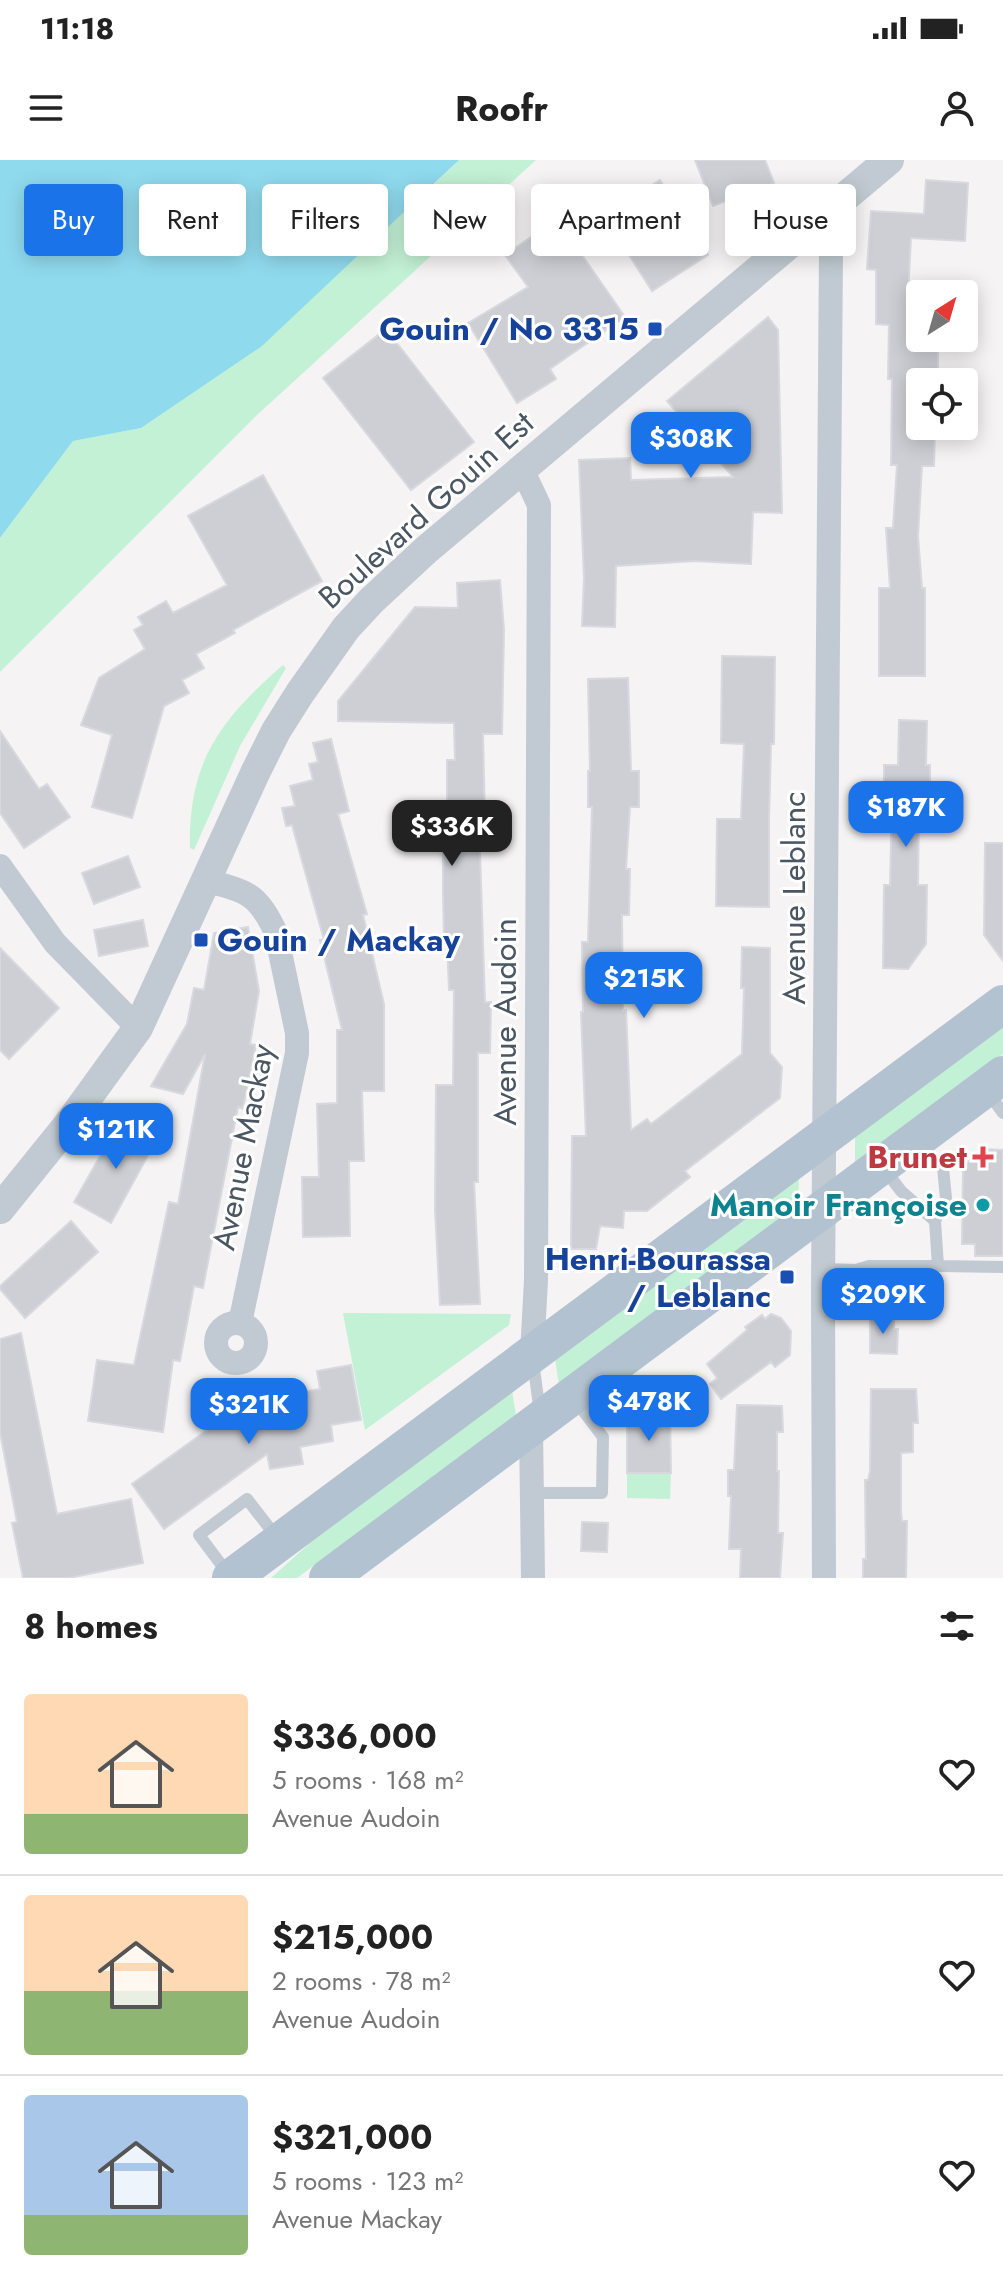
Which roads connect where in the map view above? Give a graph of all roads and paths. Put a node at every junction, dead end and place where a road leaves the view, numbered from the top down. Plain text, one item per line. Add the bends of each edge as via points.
1 (889, 160) edge
2 (856, 188) edge
3 (775, 256) edge
4 (831, 256) edge
5 (522, 469) junction
6 (0, 866) edge
7 (207, 881) junction
8 (1003, 1004) edge
9 (138, 1028) junction
10 (997, 1092) edge
11 (826, 1135) junction
12 (882, 1166) junction
13 (943, 1168) dead end
14 (824, 1208) junction
15 (0, 1209) edge
16 (935, 1221) junction
17 (938, 1266) junction
18 (1003, 1267) edge
19 (824, 1269) junction
20 (240, 1323) dead end
21 (532, 1354) junction
22 (573, 1397) junction
23 (531, 1428) junction
24 (533, 1493) junction
25 (280, 1542) junction
26 (231, 1578) edge
27 (328, 1578) edge
28 (533, 1578) edge
29 (824, 1578) edge

1 - 2 street, Boulevard Gouin Est
3 - 5 street, Boulevard Gouin Est
4 - 11 street, Avenue Leblanc
5 - 7 street, Boulevard Gouin Est via 379,593 328,651 276,731
5 - 21 street, Avenue Audoin via 539,505
6 - 9 street via 55,943
7 - 9 street, Boulevard Gouin Est
7 - 20 street, Avenue Mackay via 244,890 270,919 297,1033
8 - 11 main road
9 - 15 street, Boulevard Gouin Est
10 - 12 main road
11 - 14 street, Avenue Leblanc
11 - 21 main road
12 - 14 main road
12 - 16 lane
13 - 16 lane via 946,1198
14 - 19 street, Avenue Leblanc
14 - 22 main road
16 - 17 lane
17 - 18 lane
17 - 19 lane
19 - 29 street, Avenue Leblanc
21 - 23 lane, Avenue Audoin via 539,1406
21 - 25 main road
22 - 23 main road
22 - 24 lane via 603,1437 602,1493
23 - 24 street, Avenue Audoin
23 - 27 main road
24 - 28 street, Avenue Audoin
25 - 26 main road
25 - 26 lane via 247,1499 199,1535

